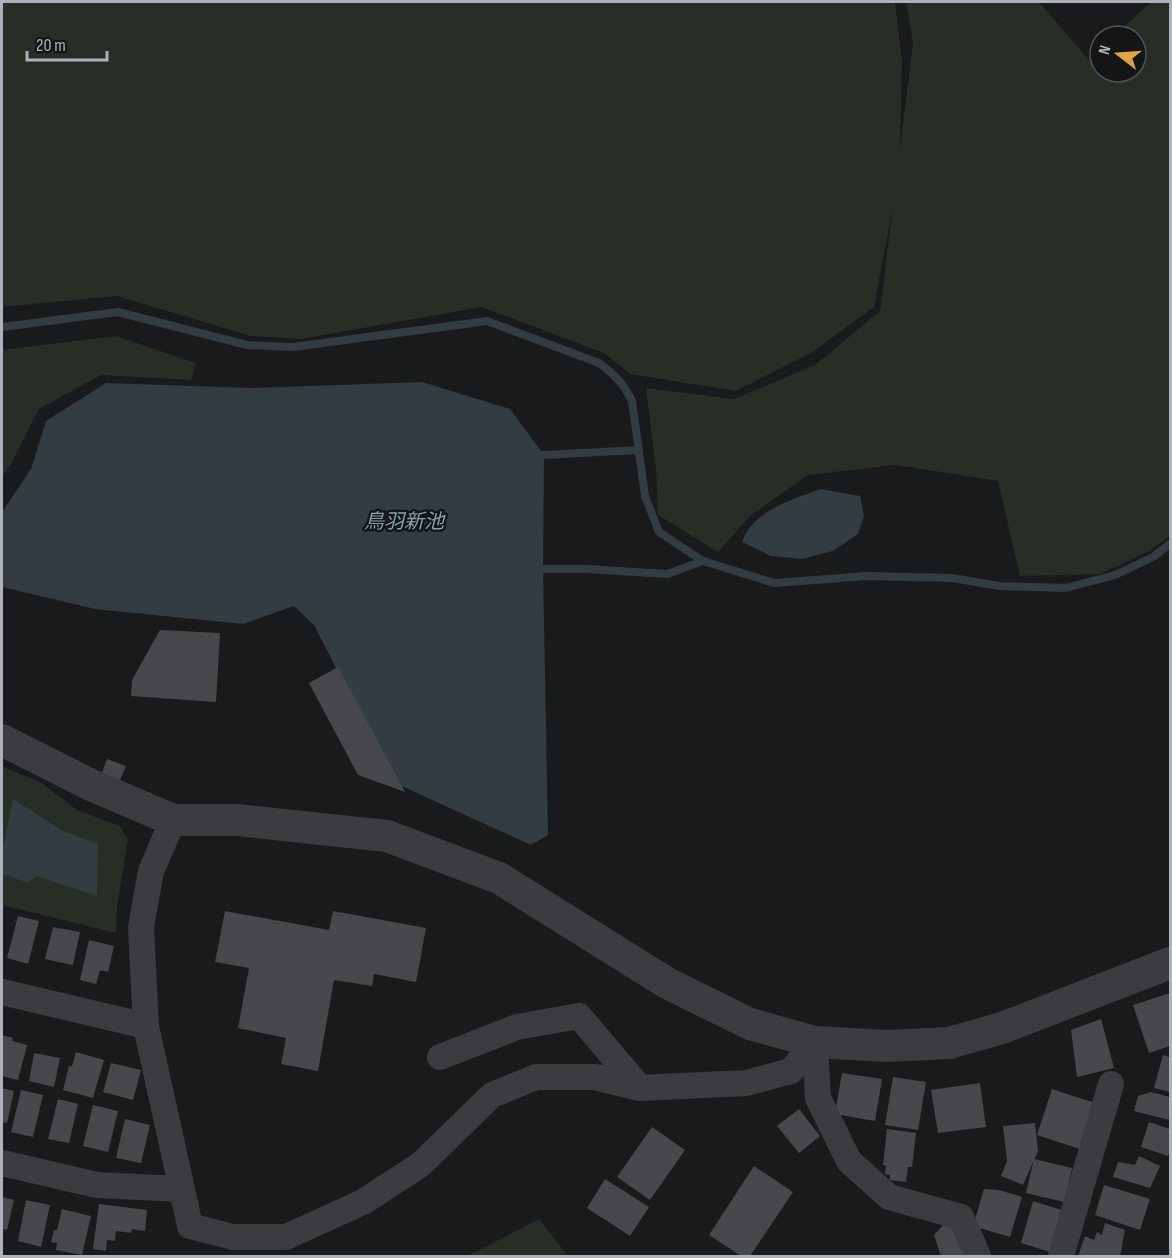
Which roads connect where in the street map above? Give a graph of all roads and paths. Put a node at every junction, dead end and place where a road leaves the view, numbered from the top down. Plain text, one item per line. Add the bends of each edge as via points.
1 (2, 740) edge
2 (173, 820) junction
3 (1170, 963) edge
4 (2, 992) edge
5 (146, 1026) junction
6 (815, 1042) junction
7 (440, 1057) dead end
8 (1111, 1084) dead end
9 (640, 1088) junction
10 (2, 1163) edge
11 (181, 1189) junction
12 (978, 1257) edge
13 (1061, 1257) edge

1 - 2 street via 91,785
2 - 5 street via 151,871 141,927
2 - 6 street via 237,820 387,836 500,878 667,983 750,1024
3 - 6 street via 1002,1028 949,1043 887,1047
4 - 5 street
5 - 11 street
6 - 9 street via 791,1071 746,1083
6 - 12 street via 818,1098 849,1161 889,1197 961,1218
7 - 9 street via 517,1027 579,1016
8 - 13 street
9 - 11 street via 595,1077 536,1077 492,1095 420,1165 363,1202 286,1237 233,1237 190,1226
10 - 11 street via 98,1185

